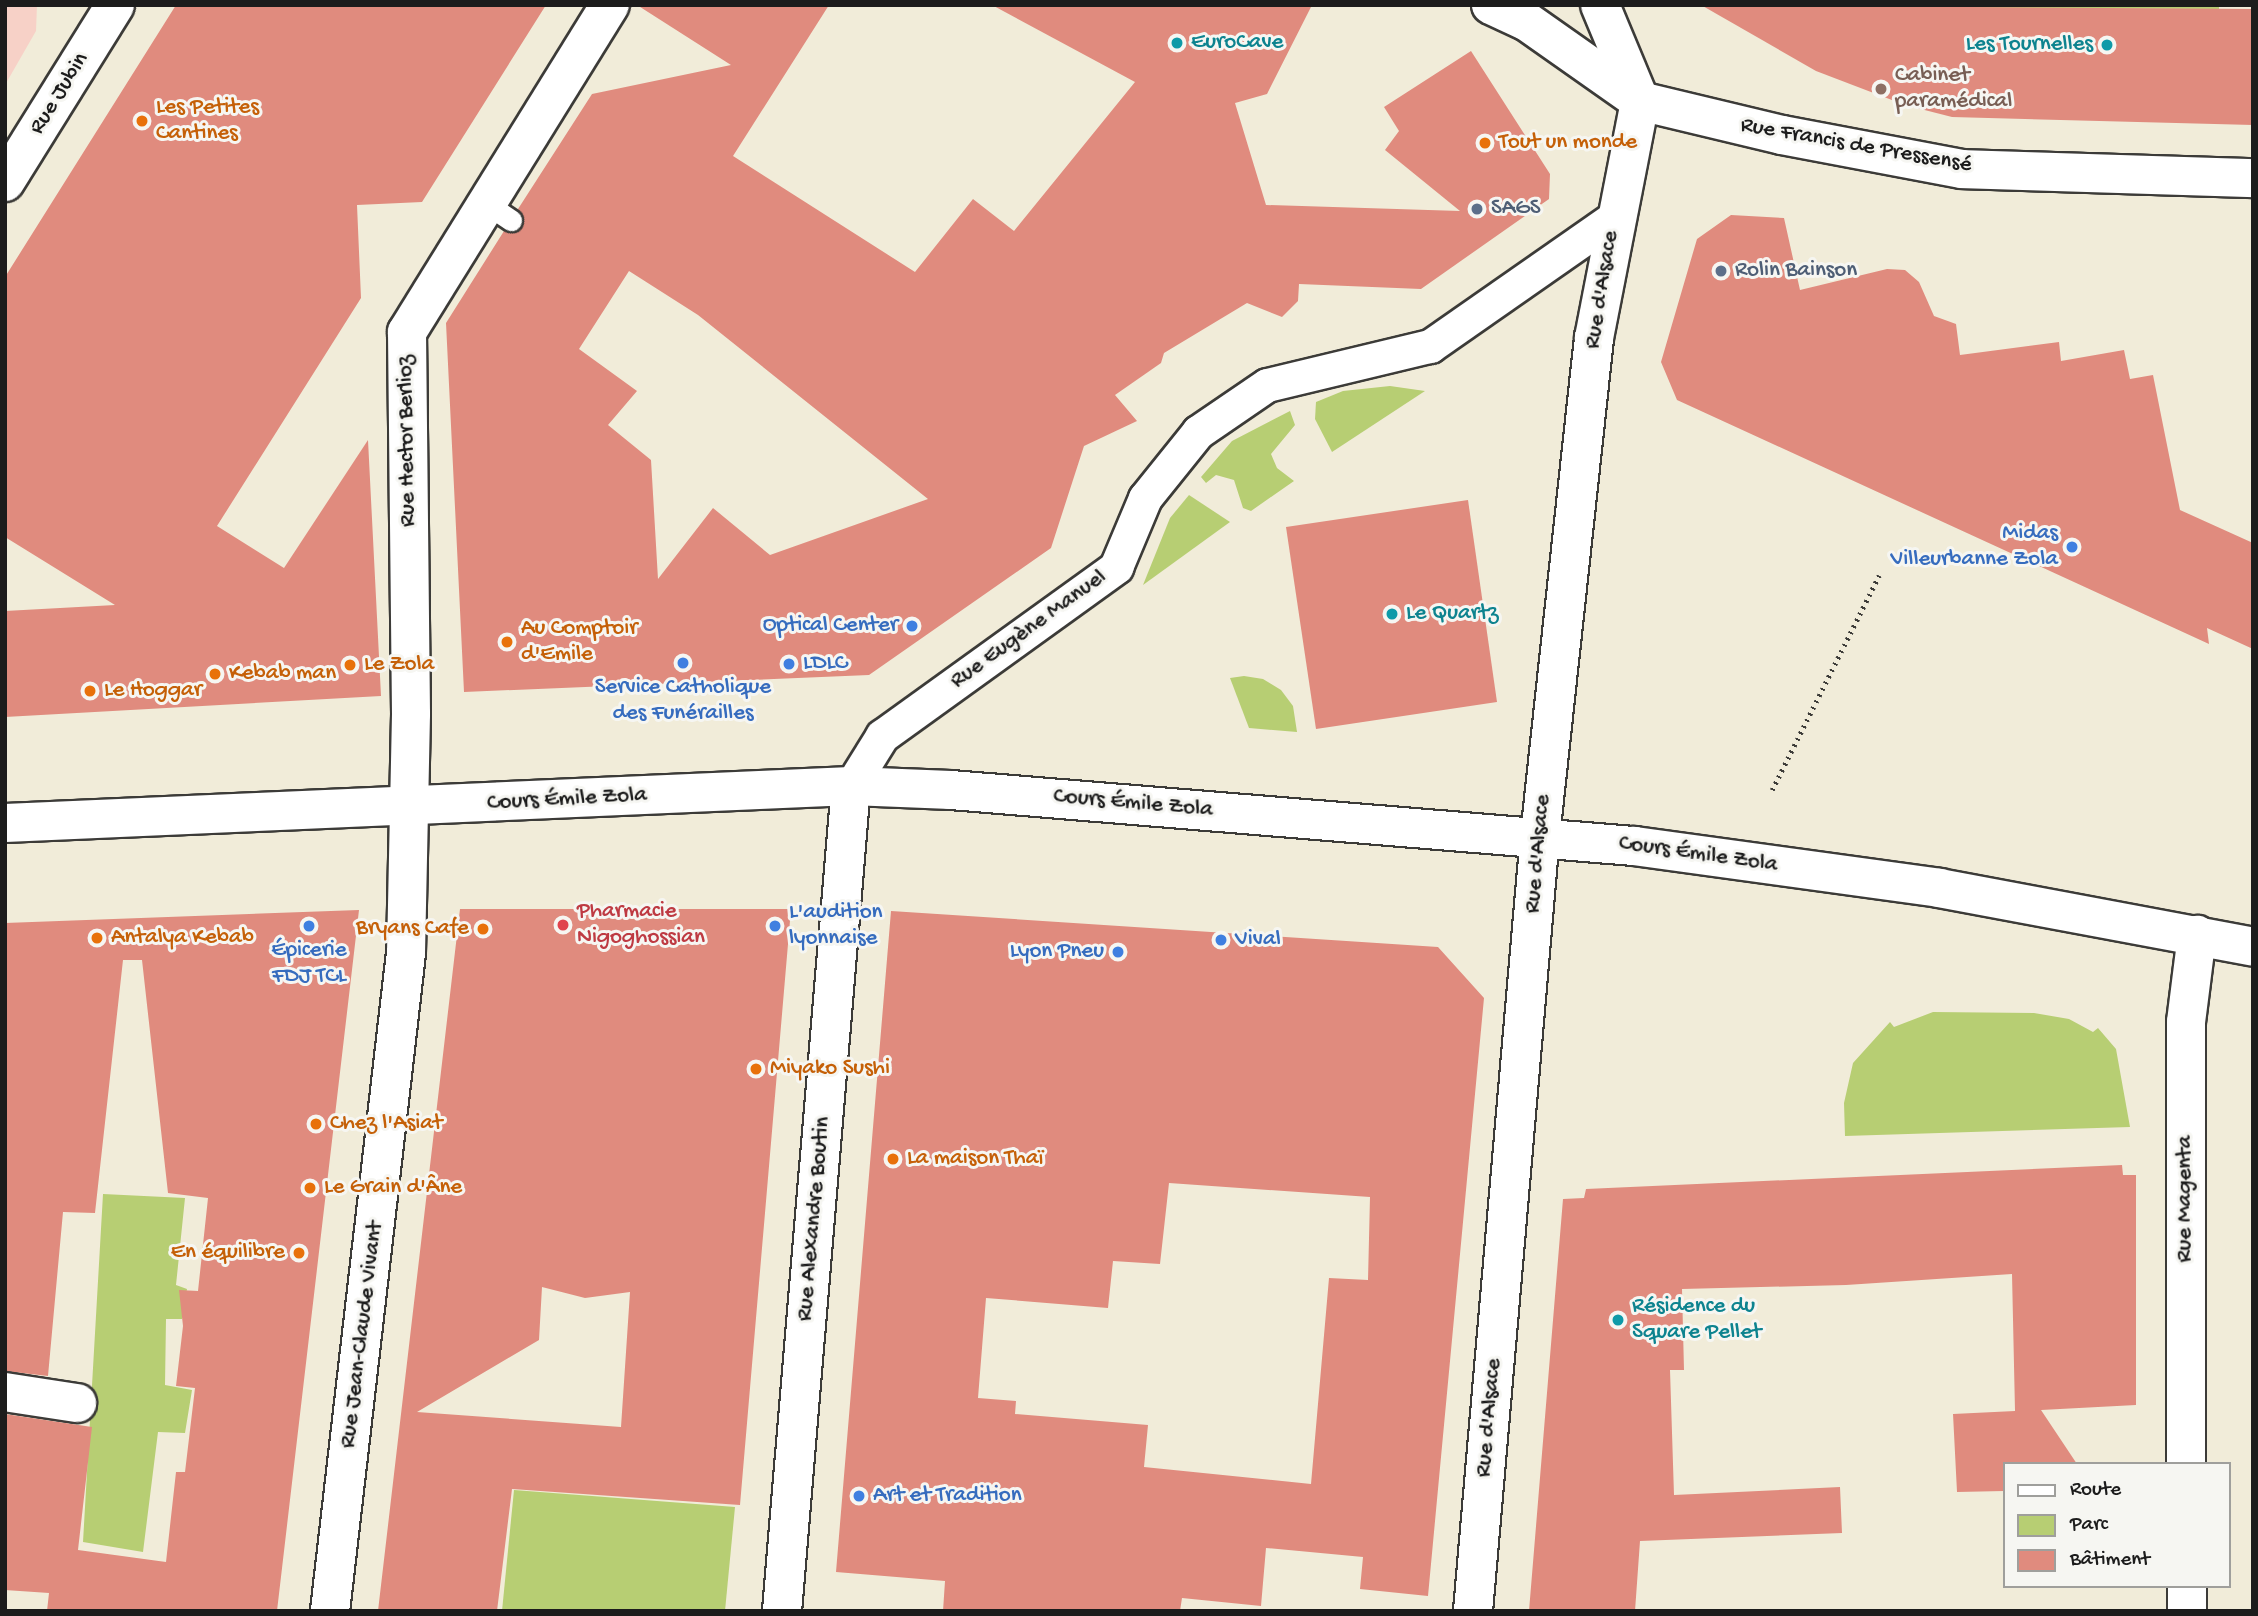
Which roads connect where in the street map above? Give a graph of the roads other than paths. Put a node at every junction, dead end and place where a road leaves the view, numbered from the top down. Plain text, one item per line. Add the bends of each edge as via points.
1 (115, 5) edge
2 (610, 5) edge
3 (1491, 5) edge
4 (1600, 5) edge
5 (1640, 101) junction
6 (2253, 178) edge
7 (5, 182) edge
8 (1615, 217) junction
9 (851, 786) junction
10 (409, 808) junction
11 (5, 823) edge
12 (1540, 836) junction
13 (2197, 935) junction
14 (2253, 947) edge
15 (5, 1392) edge
16 (77, 1403) dead end
17 (2186, 1462) edge
18 (2187, 1588) edge
19 (330, 1611) edge
20 (782, 1611) edge
21 (1473, 1611) edge
22 (2187, 1611) edge

1 - 7 street, Rue Jubin
2 - 10 street, Rue Hector Berlioz via 499,212 407,332
3 - 5 street, Rue Francis de Pressensé via 1526,22
4 - 5 street
5 - 6 street, Rue Francis de Pressensé via 1783,135 1962,169
5 - 8 street, Rue d'Alsace
8 - 9 street, Rue Eugène Manuel via 1430,346 1267,385 1198,432 1145,498 1116,567 882,736
8 - 12 street, Rue d'Alsace via 1582,433
9 - 10 street, Cours Émile Zola
9 - 12 street, Cours Émile Zola
9 - 20 street, Rue Alexandre Boutin
10 - 11 street, Cours Émile Zola
10 - 19 street, Rue Jean-Claude Vivant via 406,953
12 - 13 street, Cours Émile Zola via 1939,888
12 - 21 street, Rue d'Alsace
13 - 14 street, Cours Émile Zola
13 - 17 street, Rue Magenta via 2186,1022
15 - 16 street
18 - 22 street

